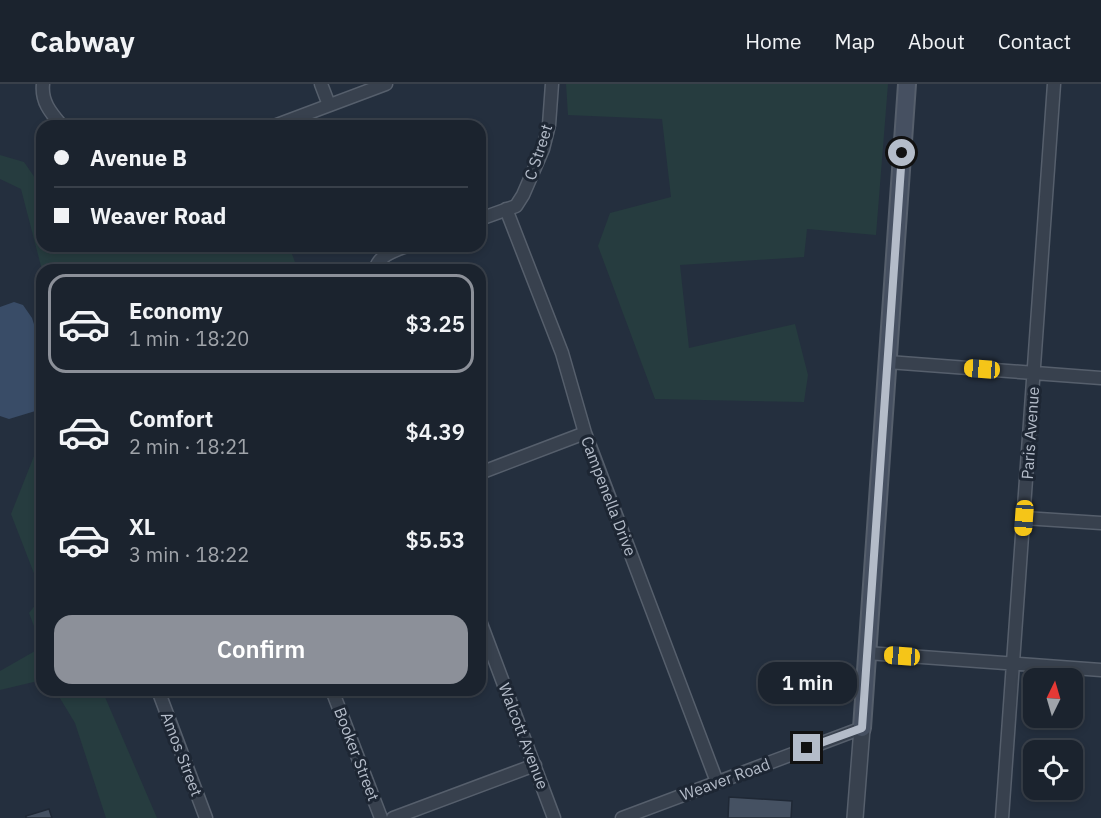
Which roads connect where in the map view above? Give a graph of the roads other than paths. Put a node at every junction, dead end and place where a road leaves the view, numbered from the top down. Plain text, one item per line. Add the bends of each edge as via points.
1 (43, 84) edge
2 (321, 84) edge
3 (386, 84) edge
4 (552, 84) edge
5 (907, 84) edge
6 (1054, 84) edge
7 (329, 105) junction
8 (57, 120) edge
9 (290, 120) edge
10 (506, 209) junction
11 (486, 217) edge
12 (390, 252) edge
13 (378, 264) edge
14 (888, 362) junction
15 (1034, 373) junction
16 (1101, 378) edge
17 (585, 433) junction
18 (486, 471) edge
19 (1024, 518) junction
20 (1101, 523) edge
21 (486, 637) edge
22 (867, 653) junction
23 (1013, 664) junction
24 (1101, 670) edge
25 (160, 696) edge
26 (334, 696) edge
27 (862, 728) junction
28 (535, 765) junction
29 (717, 782) junction
30 (206, 818) edge
31 (381, 818) edge
32 (393, 818) edge
33 (554, 818) edge
34 (622, 818) edge
35 (855, 818) edge
36 (1002, 818) edge

1 - 8 street via 43,98
2 - 7 street
3 - 7 street
4 - 10 street, C Street via 543,149 523,195 516,206
5 - 14 main road
6 - 15 street, Paris Avenue
7 - 9 street
10 - 11 street
10 - 17 street, Campenella Drive via 562,353
12 - 13 street
14 - 15 street
14 - 22 main road
15 - 16 street
15 - 19 street, Paris Avenue
17 - 18 street
17 - 29 street, Campenella Drive
19 - 20 street
19 - 23 street, Paris Avenue
21 - 28 street, Walcott Avenue
22 - 23 street
22 - 27 main road
23 - 24 street
23 - 36 street, Paris Avenue
25 - 30 street, Amos Street
26 - 31 street, Booker Street
27 - 29 street, Weaver Road
27 - 35 street
28 - 32 street
28 - 33 street, Walcott Avenue
29 - 34 street, Weaver Road

